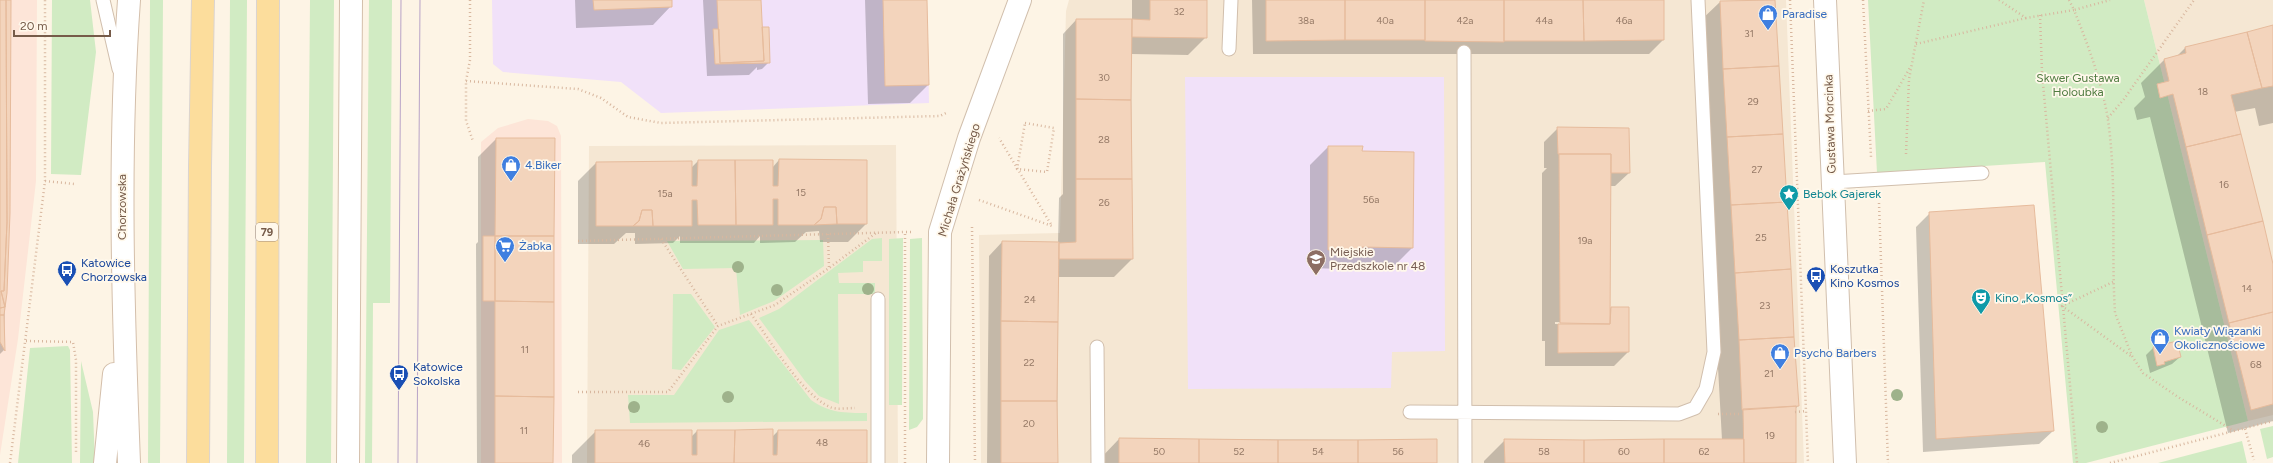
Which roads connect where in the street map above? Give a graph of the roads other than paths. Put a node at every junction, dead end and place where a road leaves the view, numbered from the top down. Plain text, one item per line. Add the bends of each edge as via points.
1 (104, 0) edge
2 (129, 0) edge
3 (194, 0) edge
4 (203, 0) edge
5 (268, 0) edge
6 (351, 0) edge
7 (1020, 0) edge
8 (1231, 0) edge
9 (1698, 0) edge
10 (1825, 0) edge
11 (1229, 49) dead end
12 (1464, 52) dead end
13 (123, 87) junction
14 (200, 156) junction
15 (1982, 173) dead end
16 (1833, 182) junction
17 (122, 283) junction
18 (878, 299) dead end
19 (1097, 347) dead end
20 (1410, 412) dead end
21 (1465, 413) junction
22 (105, 463) edge
23 (128, 463) edge
24 (198, 463) edge
25 (267, 463) edge
26 (348, 463) edge
27 (878, 463) edge
28 (938, 463) edge
29 (1098, 463) edge
30 (1465, 463) edge
31 (1844, 463) edge

1 - 13 lane
2 - 13 street, Chorzowska
3 - 14 main road
4 - 14 main road
5 - 25 main road, 79
6 - 26 street
7 - 28 street, Michała Grażyńskiego via 969,138 940,232
8 - 11 lane
9 - 21 lane via 1714,352 1706,389 1695,408 1680,414
10 - 16 street, Gustawa Morcinka
12 - 21 lane
13 - 17 street, Chorzowska
14 - 24 main road
15 - 16 lane
16 - 31 street, Gustawa Morcinka
17 - 22 street
17 - 23 street, Chorzowska
18 - 27 lane
19 - 29 lane
20 - 21 lane
21 - 30 lane

